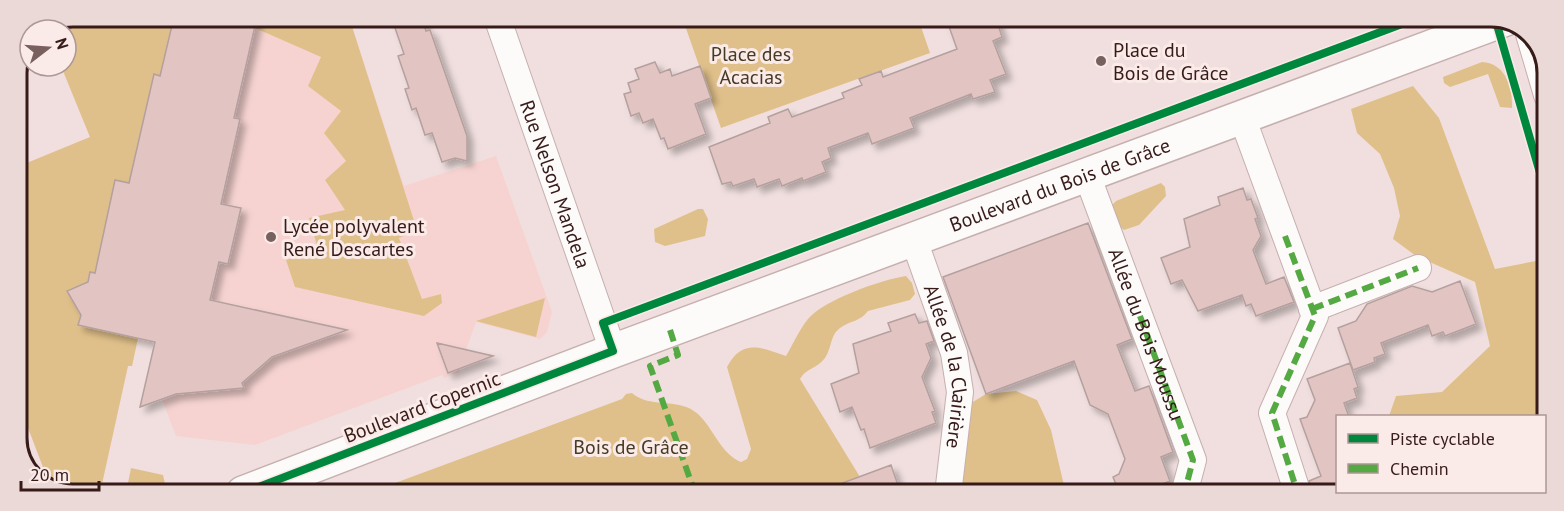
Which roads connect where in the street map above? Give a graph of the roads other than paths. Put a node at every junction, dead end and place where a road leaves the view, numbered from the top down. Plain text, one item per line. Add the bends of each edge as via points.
1 (500, 27) edge
2 (1484, 27) edge
3 (1242, 117) junction
4 (1087, 176) junction
5 (914, 240) junction
6 (1418, 268) dead end
7 (1312, 309) junction
8 (613, 351) junction
9 (266, 484) edge
10 (949, 484) edge
11 (1187, 484) edge
12 (1295, 484) edge

1 - 8 street, Rue Nelson Mandela
2 - 3 street, Boulevard du Bois de Grâce
3 - 4 street, Boulevard du Bois de Grâce
3 - 7 street
4 - 5 street, Boulevard du Bois de Grâce
4 - 11 street, Allée du Bois Moussu via 1193,460
5 - 8 street, Boulevard du Bois de Grâce
5 - 10 street, Allée de la Clairière via 954,353 960,392
6 - 7 street
7 - 12 street via 1316,316 1272,413
8 - 9 street, Boulevard Copernic

